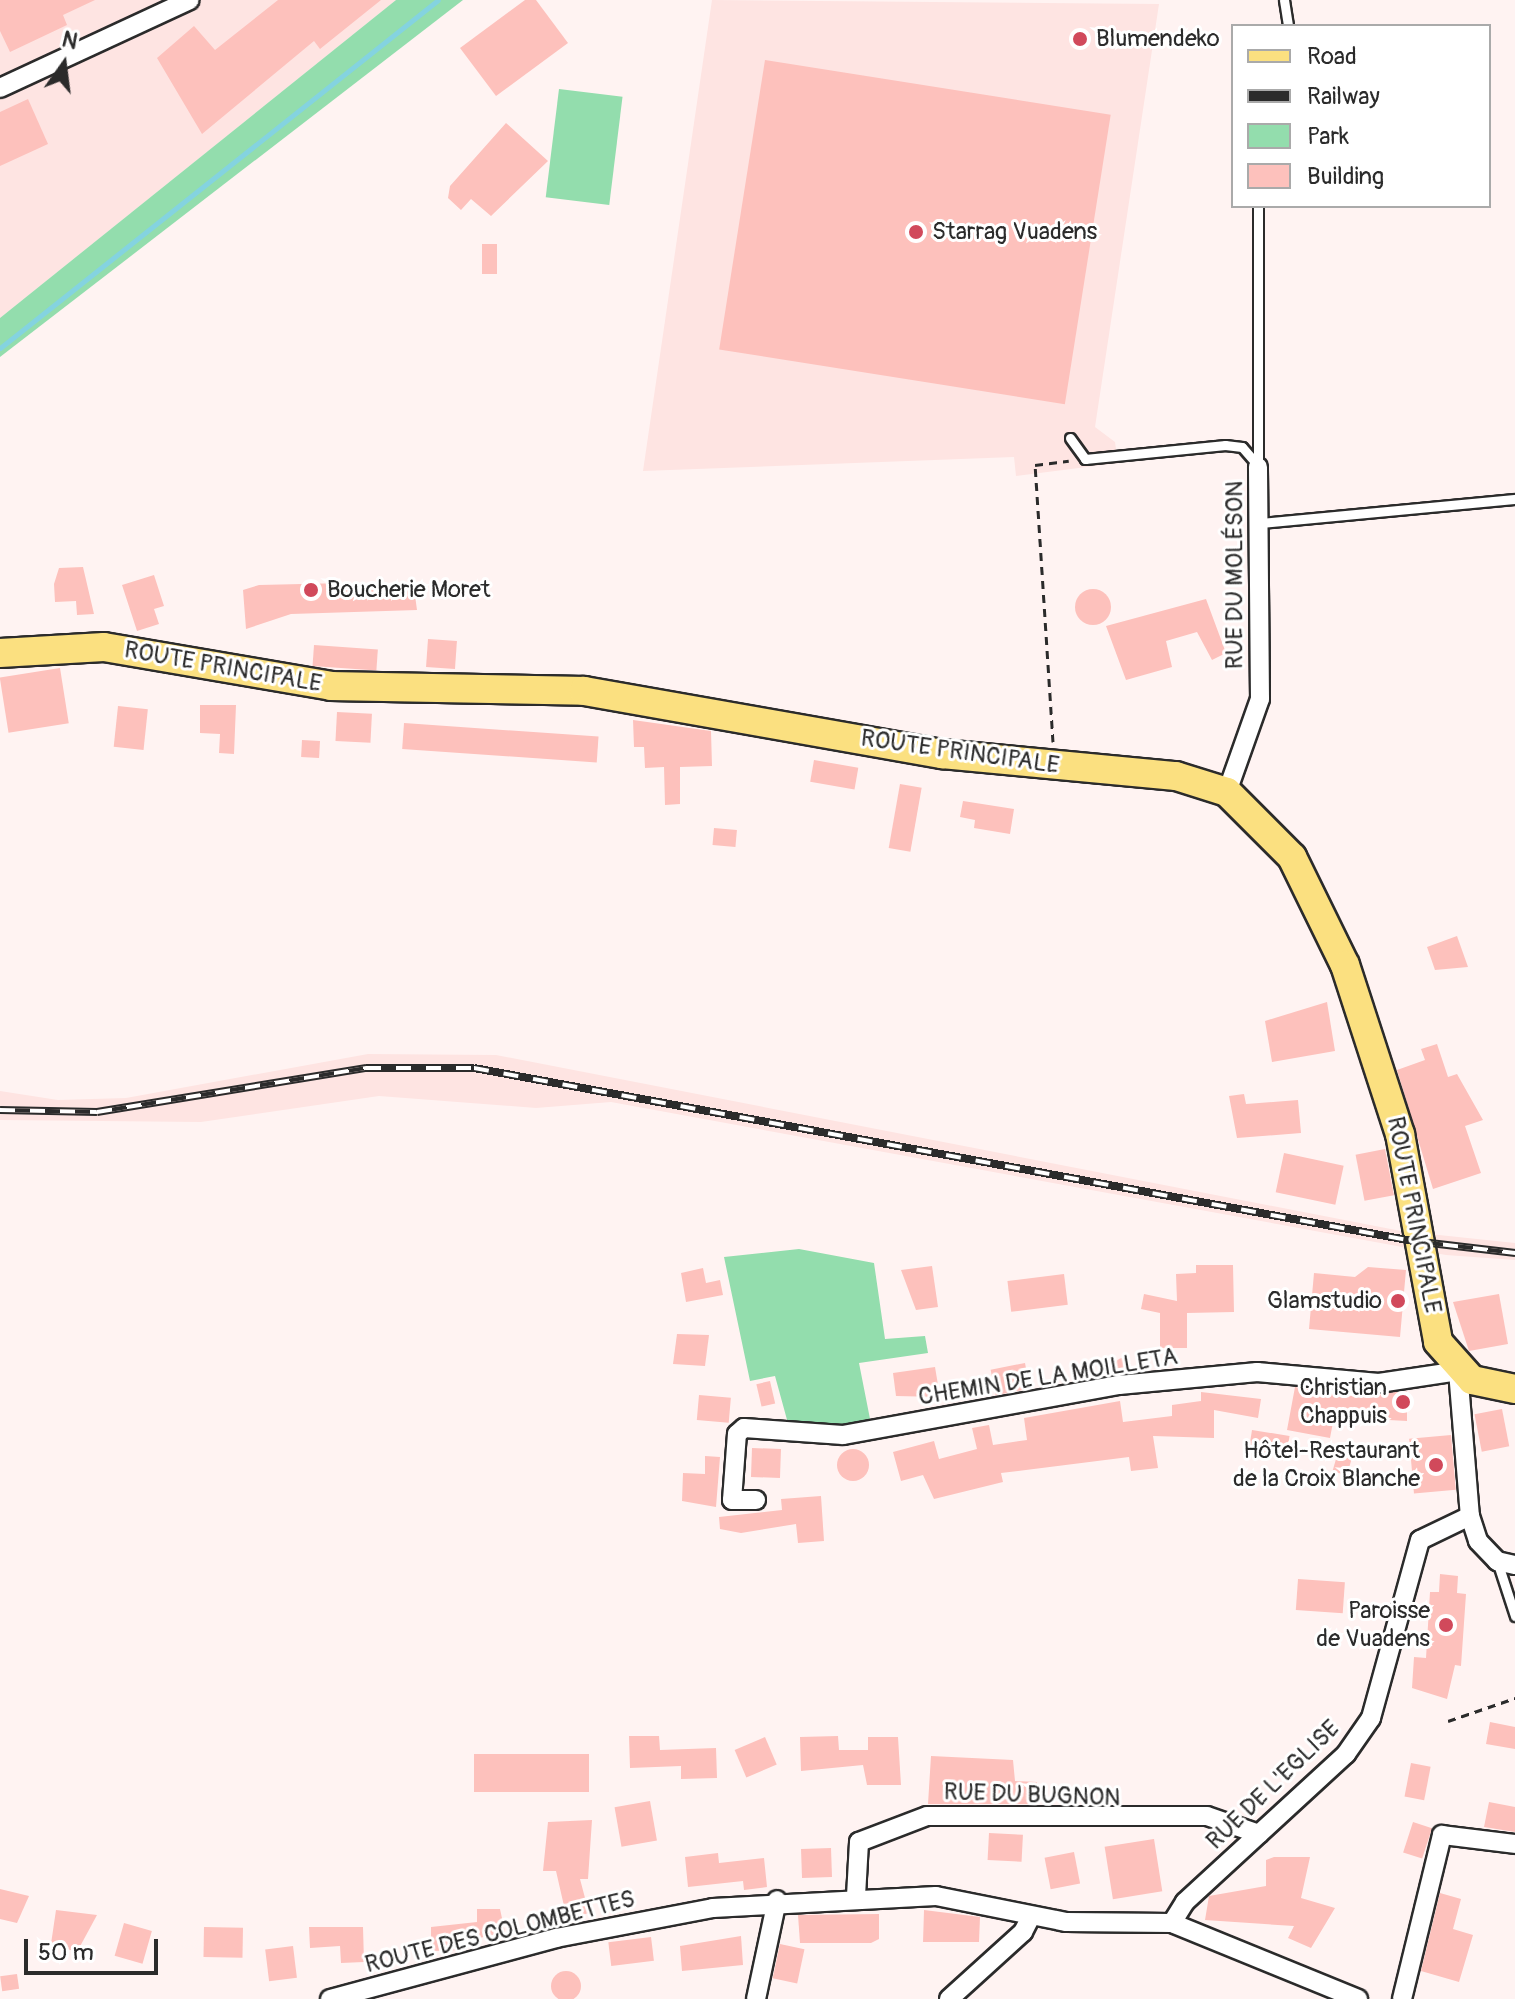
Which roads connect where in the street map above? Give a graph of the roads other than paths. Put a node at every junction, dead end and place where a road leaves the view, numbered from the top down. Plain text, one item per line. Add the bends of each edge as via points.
1 (190, 0) edge
2 (1284, 0) edge
3 (1288, 24) edge
4 (0, 88) edge
5 (1258, 208) edge
6 (1070, 438) dead end
7 (1258, 467) junction
8 (1515, 499) edge
9 (1260, 523) junction
10 (0, 653) edge
11 (1227, 792) junction
12 (1458, 1371) junction
13 (1515, 1389) edge
14 (756, 1500) dead end
15 (1470, 1516) junction
16 (1506, 1563) edge
17 (1515, 1616) edge
18 (1259, 1834) junction
19 (1515, 1844) edge
20 (856, 1896) junction
21 (777, 1900) junction
22 (1031, 1916) junction
23 (1172, 1923) junction
24 (330, 1999) edge
25 (756, 1999) edge
26 (949, 1999) edge
27 (1358, 1999) edge
28 (1402, 1999) edge

1 - 4 street
2 - 3 lane
5 - 7 lane
6 - 7 lane, RUE DU MOLÉSON via 1085,459 1225,445 1242,447
7 - 9 street, RUE DU MOLÉSON
8 - 9 lane
9 - 11 street, RUE DU MOLÉSON via 1260,699
10 - 11 main road, ROUTE PRINCIPALE via 104,647 331,686 584,691 969,758 1176,776
11 - 12 main road, ROUTE PRINCIPALE via 1292,857 1345,965 1400,1134 1438,1342
12 - 13 main road via 1492,1388
12 - 14 street, CHEMIN DE LA MOILLETA via 1379,1383 1257,1372 1119,1385 843,1435 744,1428 735,1445 732,1500
12 - 15 street
15 - 16 street via 1478,1541
15 - 18 street, RUE DE L'EGLISE via 1443,1523 1420,1540 1362,1733
16 - 17 lane
18 - 20 street, RUE DU BUGNON via 1207,1816 927,1816 859,1842
18 - 23 street, RUE DE L'EGLISE via 1185,1902
19 - 28 street via 1442,1835
20 - 21 street, ROUTE DES COLOMBETTES
20 - 22 street, ROUTE DES COLOMBETTES via 936,1896
21 - 24 street, ROUTE DES COLOMBETTES via 596,1928
21 - 25 street
22 - 23 street, ROUTE DES COLOMBETTES
22 - 26 street via 1023,1932
23 - 27 street, ROUTE DES COLOMBETTES

